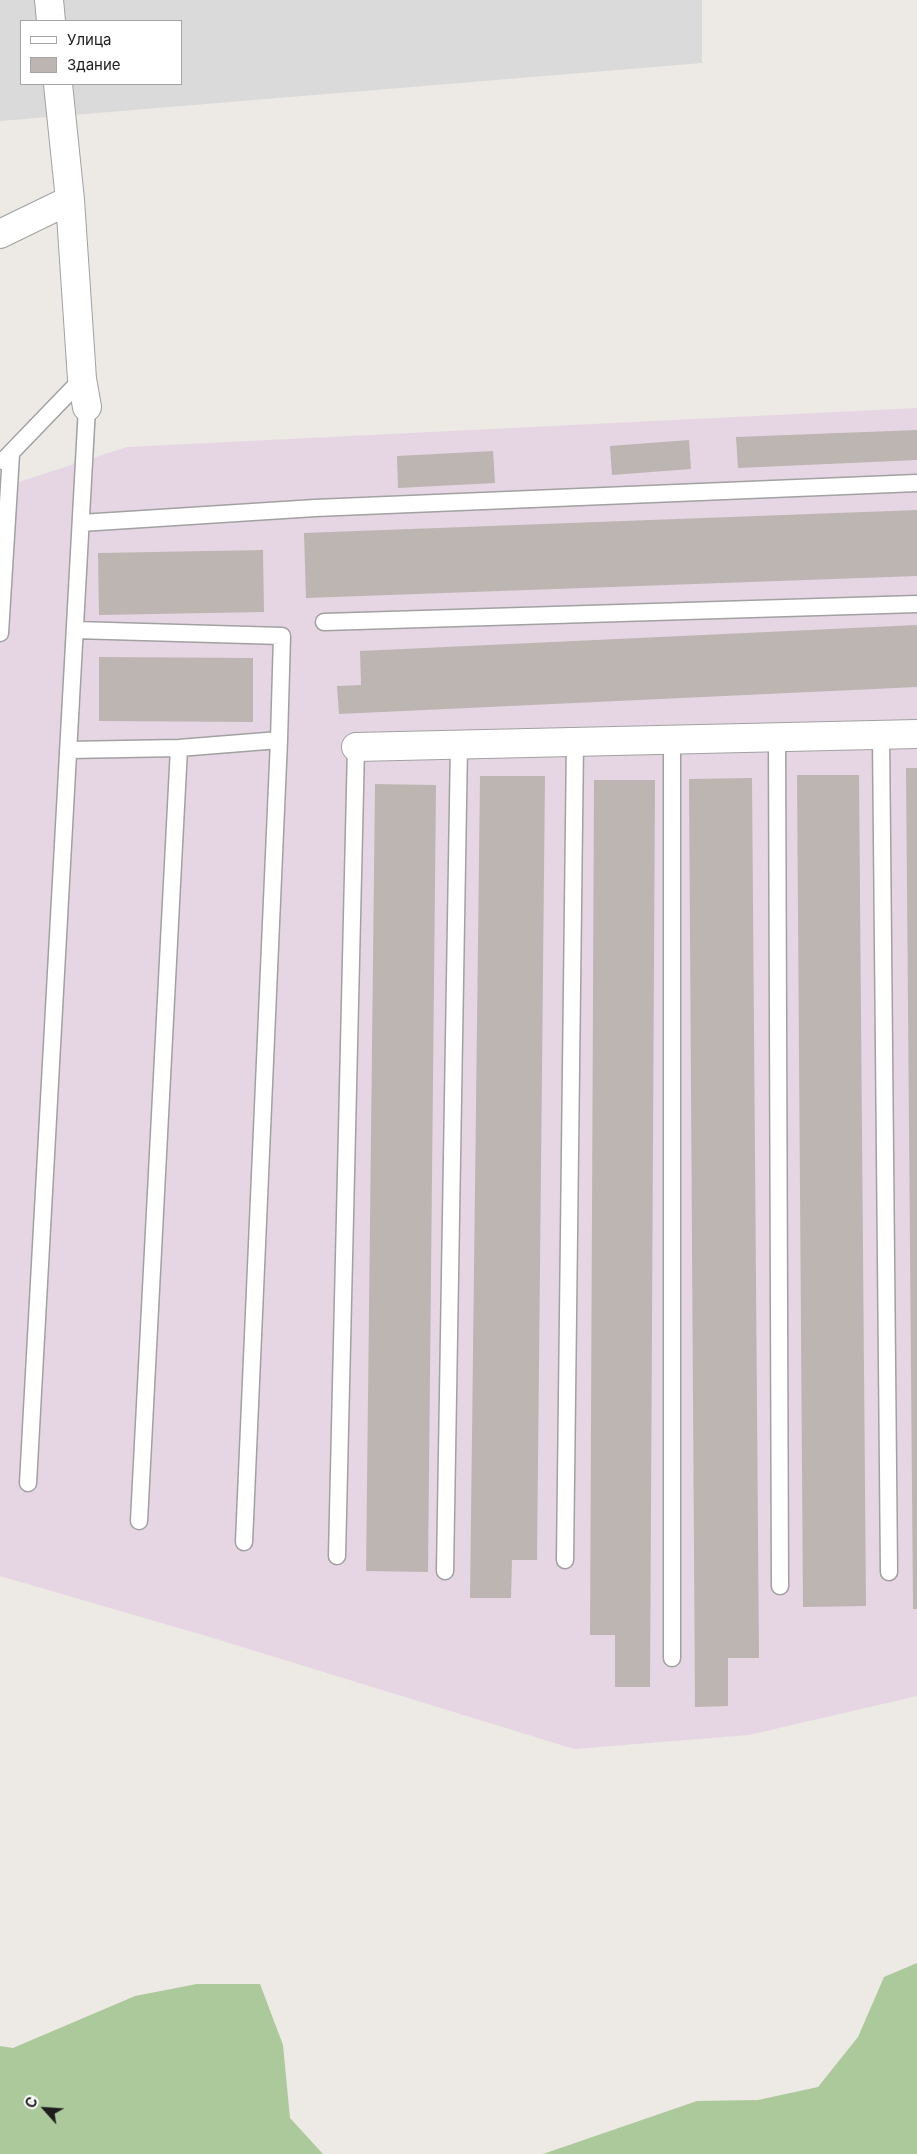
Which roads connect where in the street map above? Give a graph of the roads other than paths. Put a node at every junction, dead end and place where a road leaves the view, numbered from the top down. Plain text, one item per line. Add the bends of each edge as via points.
1 (49, 0) edge
2 (51, 20) edge
3 (58, 85) edge
4 (70, 200) junction
5 (0, 234) edge
6 (82, 379) junction
7 (87, 407) joint
8 (5, 459) edge
9 (917, 483) edge
10 (81, 523) junction
11 (917, 604) edge
12 (324, 622) dead end
13 (75, 630) junction
14 (0, 633) edge
15 (917, 734) edge
16 (882, 735) junction
17 (777, 737) junction
18 (672, 739) junction
19 (279, 740) junction
20 (575, 742) junction
21 (459, 744) junction
22 (356, 746) joint
23 (179, 748) junction
24 (68, 750) junction
25 (28, 1483) dead end
26 (139, 1521) dead end
27 (244, 1542) dead end
28 (337, 1556) dead end
29 (565, 1560) dead end
30 (445, 1571) dead end
31 (889, 1572) dead end
32 (780, 1586) dead end
33 (672, 1658) dead end

1 - 2 street
3 - 4 street
4 - 5 street
4 - 6 street
6 - 7 street
6 - 8 lane
7 - 10 lane
8 - 14 lane
9 - 10 lane via 315,508
10 - 13 lane
11 - 12 lane
13 - 19 lane via 282,636
13 - 24 lane
15 - 16 street
16 - 17 street
16 - 31 lane
17 - 18 street
17 - 32 lane
18 - 20 street
18 - 33 lane
19 - 23 lane
19 - 27 lane
20 - 21 street
20 - 29 lane
21 - 22 street
21 - 30 lane
22 - 28 lane
23 - 24 lane
23 - 26 lane
24 - 25 lane

